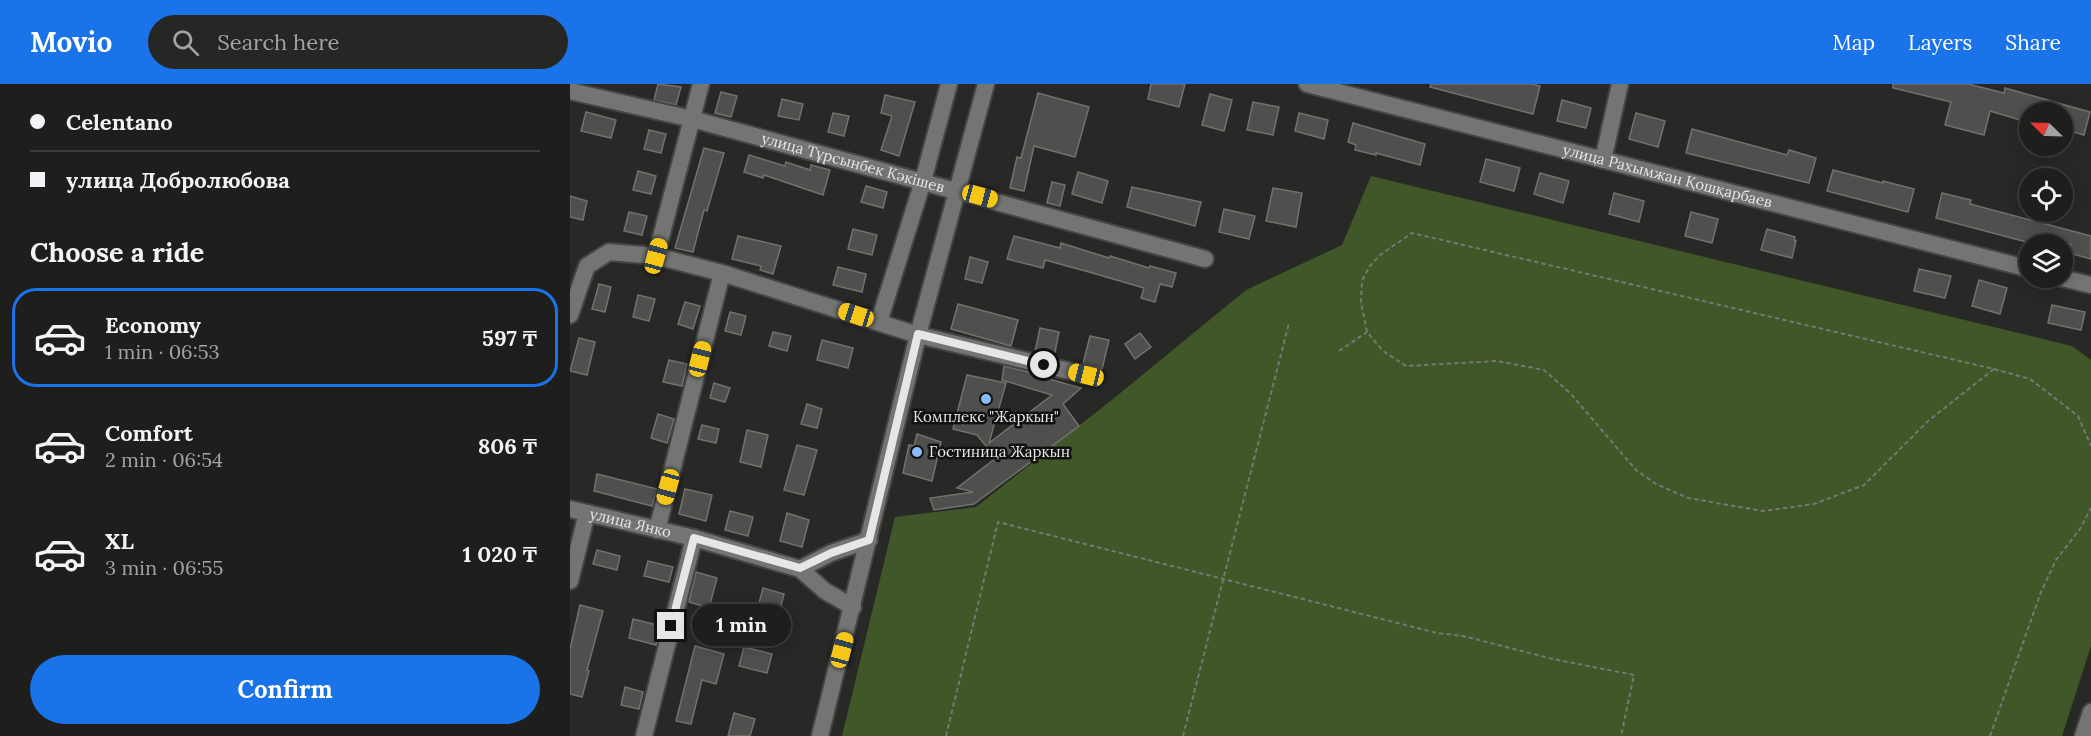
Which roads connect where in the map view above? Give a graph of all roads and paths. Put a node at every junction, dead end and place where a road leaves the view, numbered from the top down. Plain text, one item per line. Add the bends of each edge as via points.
1 (701, 84) edge
2 (949, 84) edge
3 (986, 84) edge
4 (1306, 84) edge
5 (1620, 84) edge
6 (570, 91) edge
7 (692, 119) junction
8 (1603, 160) junction
9 (923, 181) junction
10 (957, 190) junction
11 (656, 256) junction
12 (1205, 259) dead end
13 (2019, 266) edge
14 (722, 273) junction
15 (2073, 281) edge
16 (2091, 285) edge
17 (570, 315) edge
18 (879, 322) junction
19 (1289, 324) dead end
20 (1367, 332) junction
21 (918, 334) junction
22 (1339, 351) dead end
23 (1994, 369) junction
24 (1086, 375) dead end
25 (2091, 446) edge
26 (2091, 508) edge
27 (570, 509) edge
28 (587, 513) junction
29 (657, 530) junction
30 (694, 538) junction
31 (869, 540) junction
32 (800, 568) junction
33 (1222, 579) junction
34 (570, 581) edge
35 (853, 607) junction
36 (2091, 712) edge
37 (644, 736) edge
38 (820, 736) edge
39 (946, 736) edge
40 (1183, 736) edge
41 (1620, 736) edge
42 (1990, 736) edge
43 (2083, 736) edge

1 - 7 street
2 - 9 street
3 - 10 street
4 - 8 street, улица Рахымжан Қошқарбаев
5 - 8 street
6 - 7 street, улица Тұрсынбек Кәкішев
7 - 9 street, улица Тұрсынбек Кәкішев
7 - 11 street
8 - 13 street, улица Рахымжан Қошқарбаев
9 - 10 street, улица Тұрсынбек Кәкішев
9 - 18 street
10 - 12 street, улица Тұрсынбек Кәкішев
10 - 21 street
11 - 14 street
11 - 17 street via 609,252 587,266
14 - 18 street
14 - 29 street
15 - 16 street
18 - 21 street
19 - 33 path
20 - 22 path
20 - 23 path via 1360,302 1362,281 1380,255 1412,233
20 - 23 path via 1383,351 1406,366 1497,361 1544,370 1570,393 1636,470 1656,484 1688,498 1763,512 1814,504 1864,485 1928,422
21 - 24 street
21 - 31 street
23 - 25 path via 2030,379 2078,416
26 - 42 path via 2056,560 2041,592
27 - 28 street, улица Янко
28 - 29 street, улица Янко
28 - 34 street
29 - 30 street, улица Янко
30 - 32 street, улица Янко
30 - 37 street
31 - 32 street
31 - 35 street
32 - 35 street, улица Янко via 825,591
33 - 39 path via 998,522
33 - 40 path
33 - 41 path via 1437,633 1634,675
35 - 38 street
36 - 43 street

